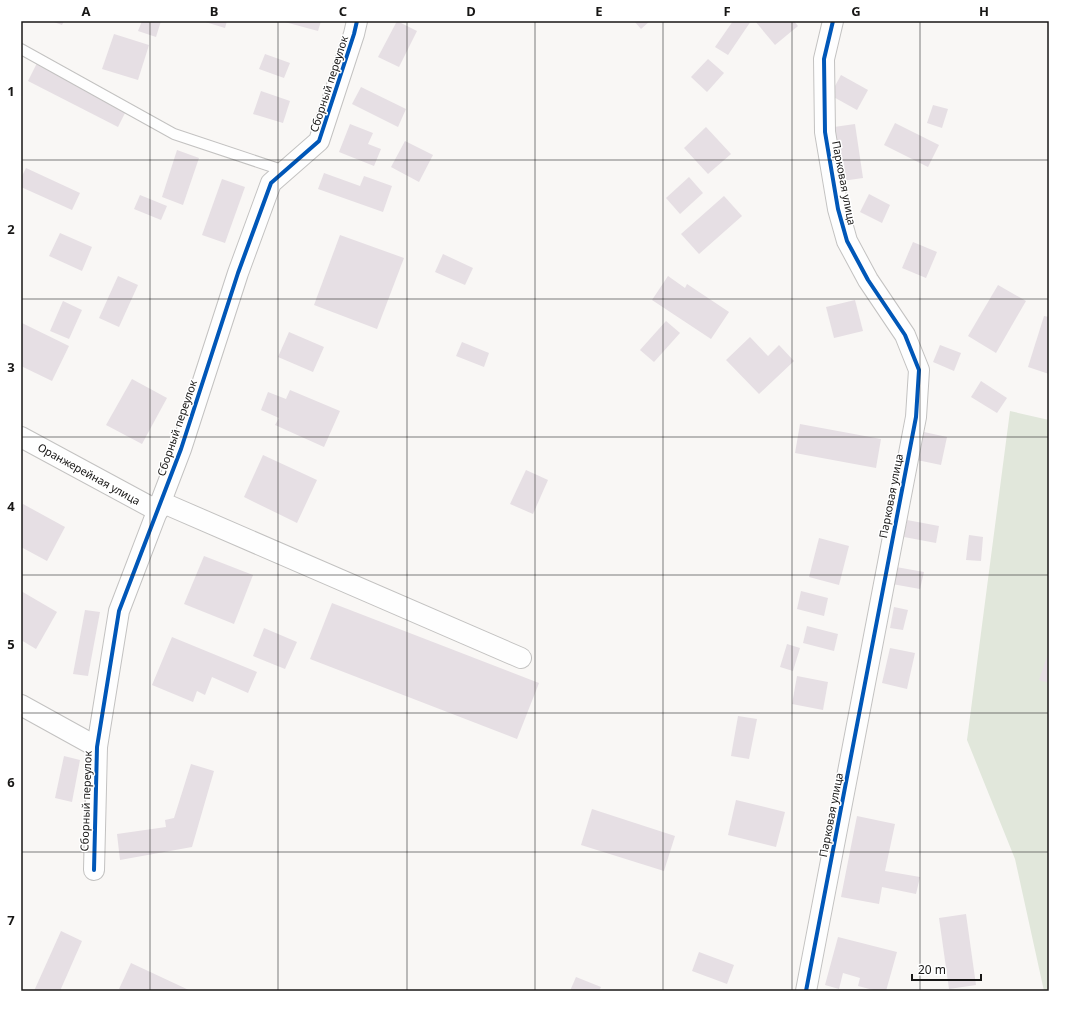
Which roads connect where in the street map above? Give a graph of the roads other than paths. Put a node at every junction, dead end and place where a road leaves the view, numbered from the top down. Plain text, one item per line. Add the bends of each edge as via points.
1 (357, 21) edge
2 (833, 21) edge
3 (21, 49) edge
4 (285, 171) junction
5 (21, 437) edge
6 (159, 507) junction
7 (521, 658) dead end
8 (21, 705) edge
9 (97, 747) junction
10 (94, 870) dead end
11 (806, 991) edge

1 - 4 street, Сборный переулок via 319,141
2 - 11 street, Парковая улица via 824,60 825,132 838,209 847,241 868,280 905,335 919,370 916,417
3 - 4 lane via 174,134
4 - 6 street, Сборный переулок via 271,183
5 - 6 street, Оранжерейная улица
6 - 7 street, Оранжерейная улица
6 - 9 street, Сборный переулок via 119,611
8 - 9 street
9 - 10 street, Сборный переулок

